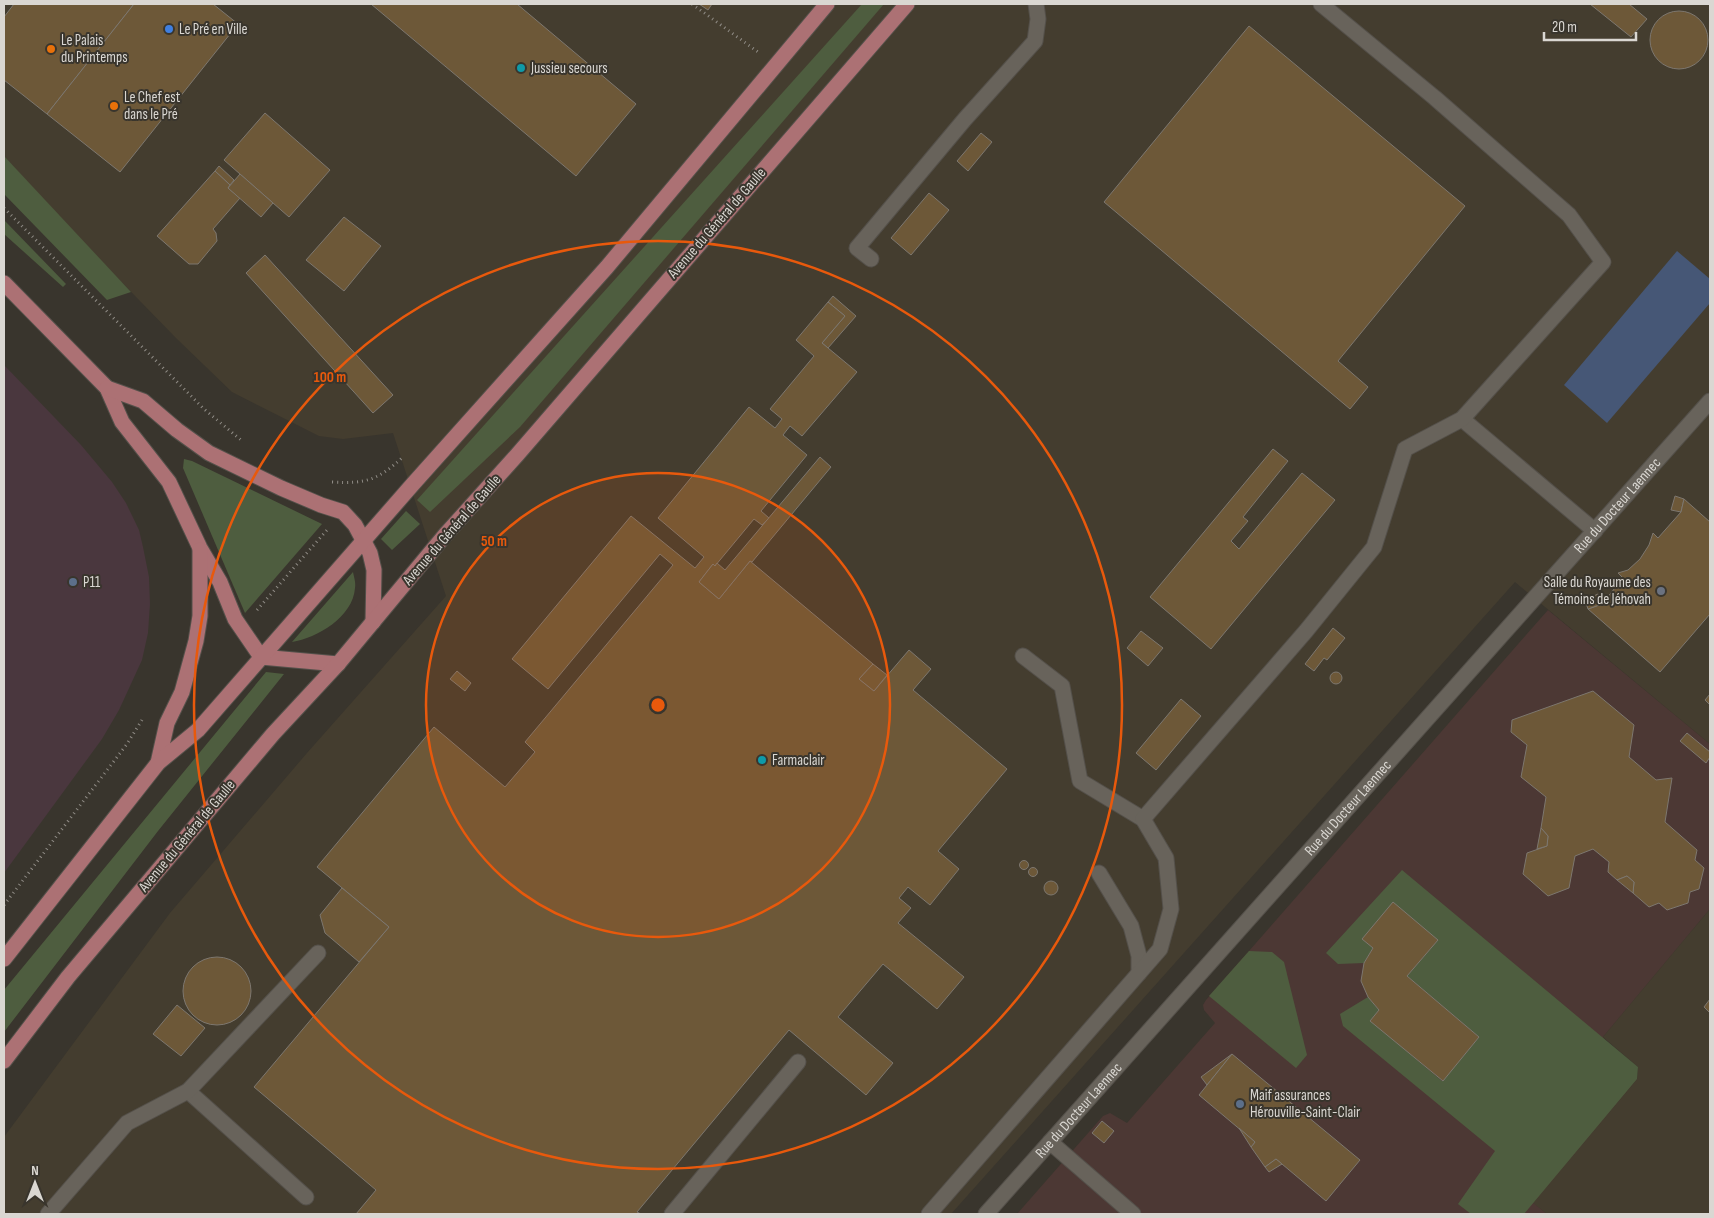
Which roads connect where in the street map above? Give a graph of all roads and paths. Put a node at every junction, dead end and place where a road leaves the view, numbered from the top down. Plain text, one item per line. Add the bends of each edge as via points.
1 (692, 4) edge
2 (827, 4) edge
3 (907, 4) edge
4 (1036, 4) edge
5 (1321, 4) edge
6 (759, 52) dead end
7 (4, 208) edge
8 (871, 259) dead end
9 (4, 283) edge
10 (107, 388) junction
11 (1710, 401) edge
12 (1462, 419) junction
13 (243, 442) dead end
14 (401, 459) dead end
15 (330, 482) dead end
16 (329, 528) dead end
17 (1595, 530) junction
18 (364, 540) junction
19 (200, 548) junction
20 (253, 614) dead end
21 (373, 622) junction
22 (1022, 656) dead end
23 (262, 657) junction
24 (338, 664) junction
25 (146, 712) dead end
26 (158, 762) junction
27 (1143, 819) junction
28 (1098, 873) dead end
29 (4, 905) edge
30 (318, 953) dead end
31 (4, 959) edge
32 (1139, 973) junction
33 (4, 1061) edge
34 (798, 1062) dead end
35 (188, 1091) junction
36 (1050, 1142) junction
37 (306, 1197) dead end
38 (48, 1214) edge
39 (672, 1214) edge
40 (929, 1214) edge
41 (986, 1214) edge
42 (1133, 1214) edge

1 - 6 path
2 - 18 main road via 607,266
3 - 21 main road, Avenue du Général de Gaulle
4 - 8 street via 1035,41 857,248
5 - 12 street via 1569,215 1603,262
7 - 13 path via 204,409
9 - 10 main road
10 - 18 main road via 143,401 209,453 281,488 343,512
10 - 19 main road via 122,422 169,482
11 - 17 street, Rue du Docteur Laennec
12 - 17 street
12 - 27 street via 1405,448 1374,547 1306,631
14 - 15 path via 372,480
16 - 20 path
17 - 36 street, Rue du Docteur Laennec
18 - 21 main road via 374,570
18 - 23 main road
19 - 23 main road via 220,582 235,619
19 - 26 main road via 200,616 196,641 182,692 167,723
21 - 24 main road, Avenue du Général de Gaulle
22 - 27 street via 1062,686 1080,781
23 - 24 main road
23 - 26 main road via 198,730
24 - 33 main road, Avenue du Général de Gaulle via 273,734 75,969
25 - 29 path via 127,744
26 - 31 main road
27 - 32 street via 1166,858 1171,910 1160,949
28 - 32 street via 1131,926 1139,956
30 - 35 street
32 - 40 street
34 - 39 street
35 - 37 street
35 - 38 street via 127,1123
36 - 41 street, Rue du Docteur Laennec
36 - 42 street

